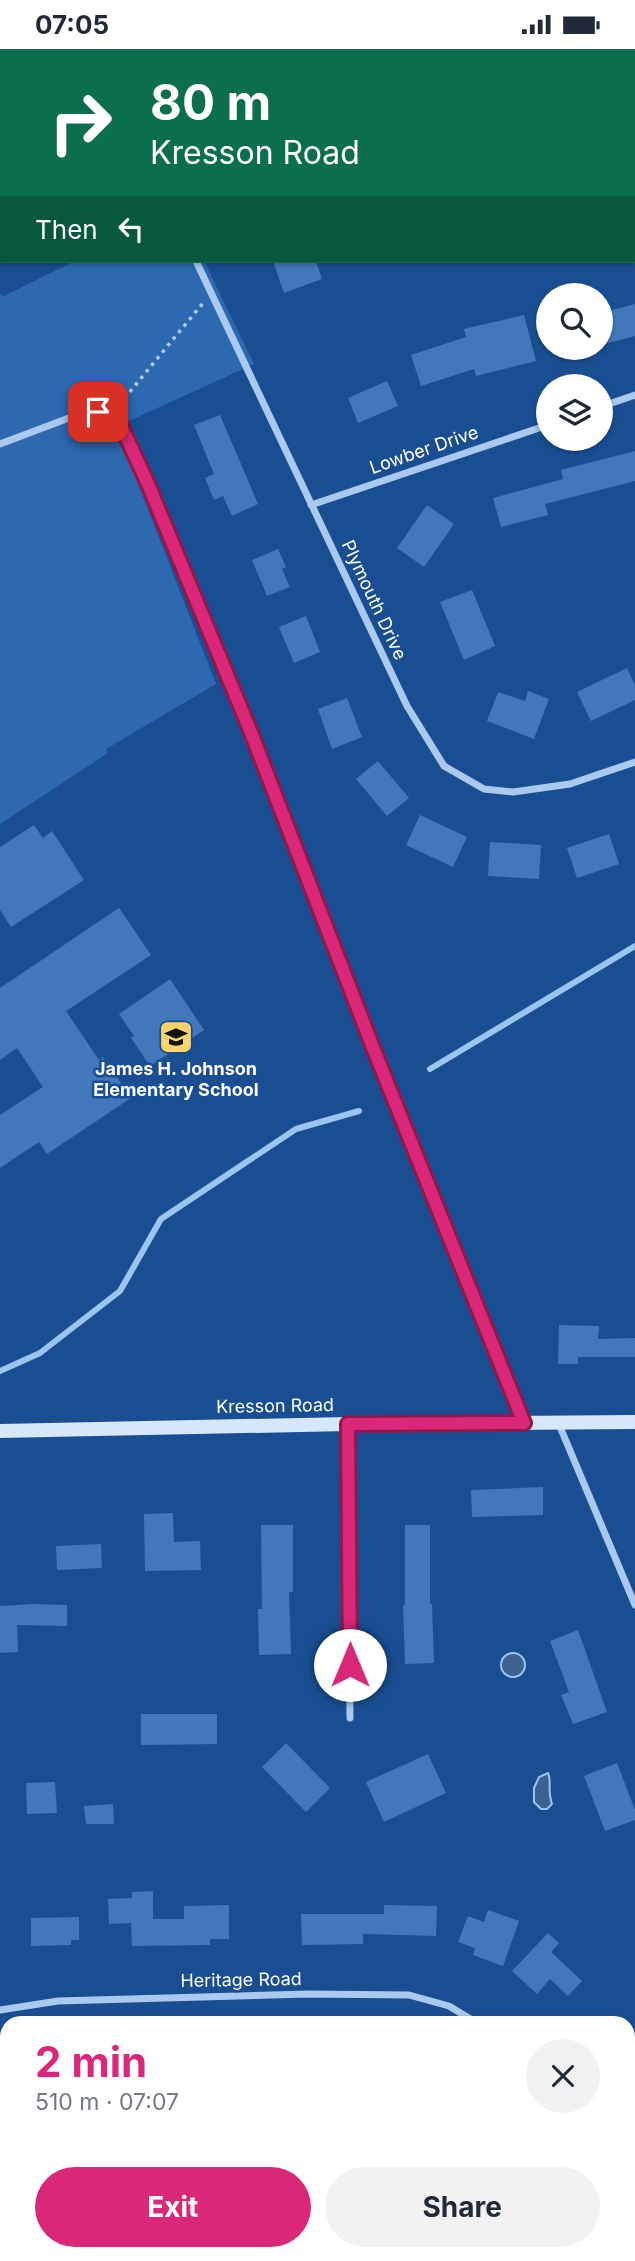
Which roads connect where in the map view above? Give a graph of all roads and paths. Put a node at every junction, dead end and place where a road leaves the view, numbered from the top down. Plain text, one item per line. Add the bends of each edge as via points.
1 (196, 263) edge
2 (211, 293) junction
3 (635, 395) edge
4 (613, 403) edge
5 (110, 415) junction
6 (536, 429) edge
7 (0, 444) edge
8 (311, 505) junction
9 (635, 762) edge
10 (558, 1422) junction
11 (635, 1422) edge
12 (524, 1423) junction
13 (348, 1424) junction
14 (0, 1431) edge
15 (635, 1605) edge
16 (350, 1718) dead end
17 (0, 2010) edge
18 (465, 2016) edge

1 - 2 street, Plymouth Drive
2 - 5 path
2 - 8 street, Plymouth Drive
3 - 4 street
5 - 7 street via 77,415
5 - 12 street via 117,417 132,446 241,709
6 - 8 street, Lowber Drive
8 - 9 street, Plymouth Drive via 407,706 444,766 484,789 513,792 570,784
10 - 11 street, Kresson Road
10 - 12 street, Kresson Road
10 - 15 street
12 - 13 street, Kresson Road
13 - 14 street, Kresson Road
13 - 16 street
17 - 18 street, Heritage Road via 58,2001 409,1995 449,2006

